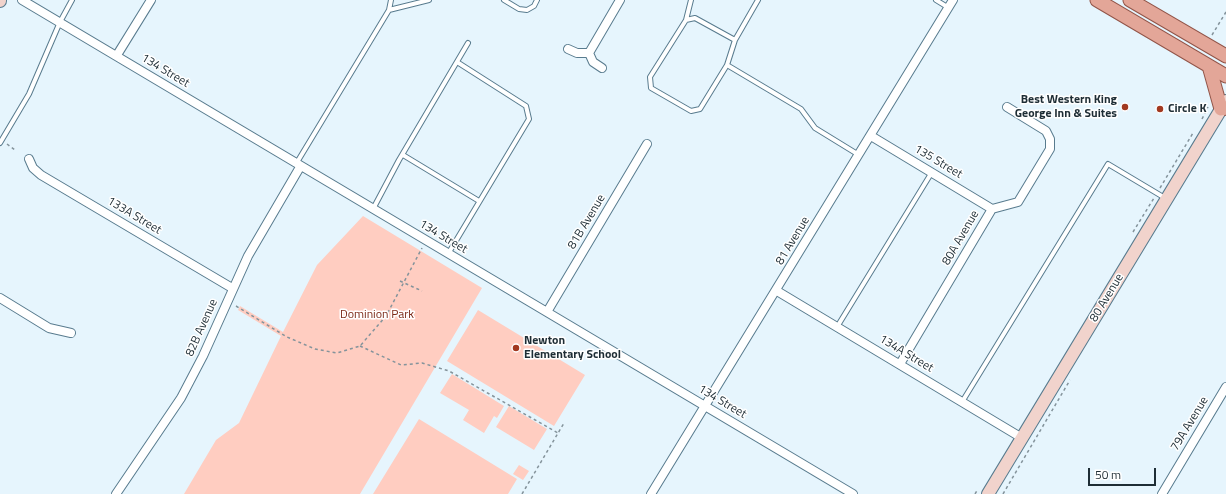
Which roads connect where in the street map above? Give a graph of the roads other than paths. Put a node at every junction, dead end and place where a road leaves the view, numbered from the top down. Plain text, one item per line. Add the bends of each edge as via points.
1 (22, 0) edge
2 (72, 0) edge
3 (151, 0) edge
4 (391, 0) edge
5 (428, 0) edge
6 (504, 0) edge
7 (538, 0) edge
8 (620, 0) edge
9 (691, 0) edge
10 (758, 0) edge
11 (936, 0) edge
12 (954, 0) edge
13 (1098, 0) edge
14 (1130, 0) edge
15 (949, 8) junction
16 (389, 10) junction
17 (686, 20) junction
18 (60, 22) junction
19 (734, 40) junction
20 (468, 43) dead end
21 (568, 49) dead end
22 (589, 53) junction
23 (117, 55) junction
24 (1226, 56) edge
25 (457, 62) junction
26 (727, 65) junction
27 (1209, 66) junction
28 (602, 68) dead end
29 (1226, 76) edge
30 (1224, 106) edge
31 (1007, 107) dead end
32 (871, 136) junction
33 (2, 142) edge
34 (647, 144) dead end
35 (403, 155) junction
36 (859, 155) junction
37 (28, 159) dead end
38 (298, 166) junction
39 (932, 172) junction
40 (1167, 199) junction
41 (479, 201) junction
42 (992, 209) junction
43 (373, 210) junction
44 (448, 254) junction
45 (232, 288) junction
46 (776, 291) junction
47 (0, 298) edge
48 (546, 312) junction
49 (837, 327) junction
50 (72, 334) dead end
51 (900, 364) junction
52 (1226, 387) edge
53 (962, 402) junction
54 (706, 407) junction
55 (1022, 438) junction
56 (116, 494) edge
57 (651, 494) edge
58 (853, 494) edge
59 (988, 494) edge
60 (1162, 494) edge

1 - 18 street, 134 Street
2 - 18 lane
3 - 23 street
4 - 16 lane
5 - 16 lane
6 - 7 lane via 519,9 527,10
8 - 22 street
9 - 17 lane
10 - 19 lane
11 - 15 lane
12 - 15 street, 81 Avenue
13 - 27 main road
14 - 24 main road
15 - 32 street, 81 Avenue
16 - 38 lane
17 - 19 lane via 695,18
17 - 26 lane via 650,77 651,88 691,111 700,109
18 - 23 street, 134 Street
18 - 33 lane via 29,94
19 - 26 lane
20 - 25 lane
21 - 22 street via 577,53
22 - 28 street via 593,62
23 - 38 street, 134 Street
25 - 35 lane
25 - 41 lane via 526,106 529,119
26 - 36 lane via 801,109 815,128
27 - 29 main road
27 - 30 main road
30 - 40 main road, 80 Avenue
31 - 42 street, 80A Avenue via 1046,131 1050,139 1050,149 1018,202
32 - 36 street, 81 Avenue
32 - 39 street, 135 Street
34 - 48 street, 81B Avenue
35 - 41 lane
35 - 43 lane
36 - 46 street, 81 Avenue
37 - 45 street, 133A Street via 41,175
38 - 43 street, 134 Street
38 - 45 street, 82B Avenue
39 - 42 street, 135 Street
39 - 49 lane
40 - 53 lane via 1108,164
40 - 55 main road, 80 Avenue
41 - 44 lane
42 - 51 street, 80A Avenue
43 - 44 street, 134 Street
44 - 48 street, 134 Street
45 - 56 street, 82B Avenue via 203,356 184,392
46 - 49 street, 134A Street
46 - 54 street, 81 Avenue
47 - 50 street via 49,328
48 - 54 street, 134 Street
49 - 51 street, 134A Street
51 - 53 street, 134A Street
52 - 60 street, 79A Avenue
53 - 55 street, 134A Street
54 - 57 street, 81 Avenue
54 - 58 street, 134 Street
55 - 59 main road, 80 Avenue

